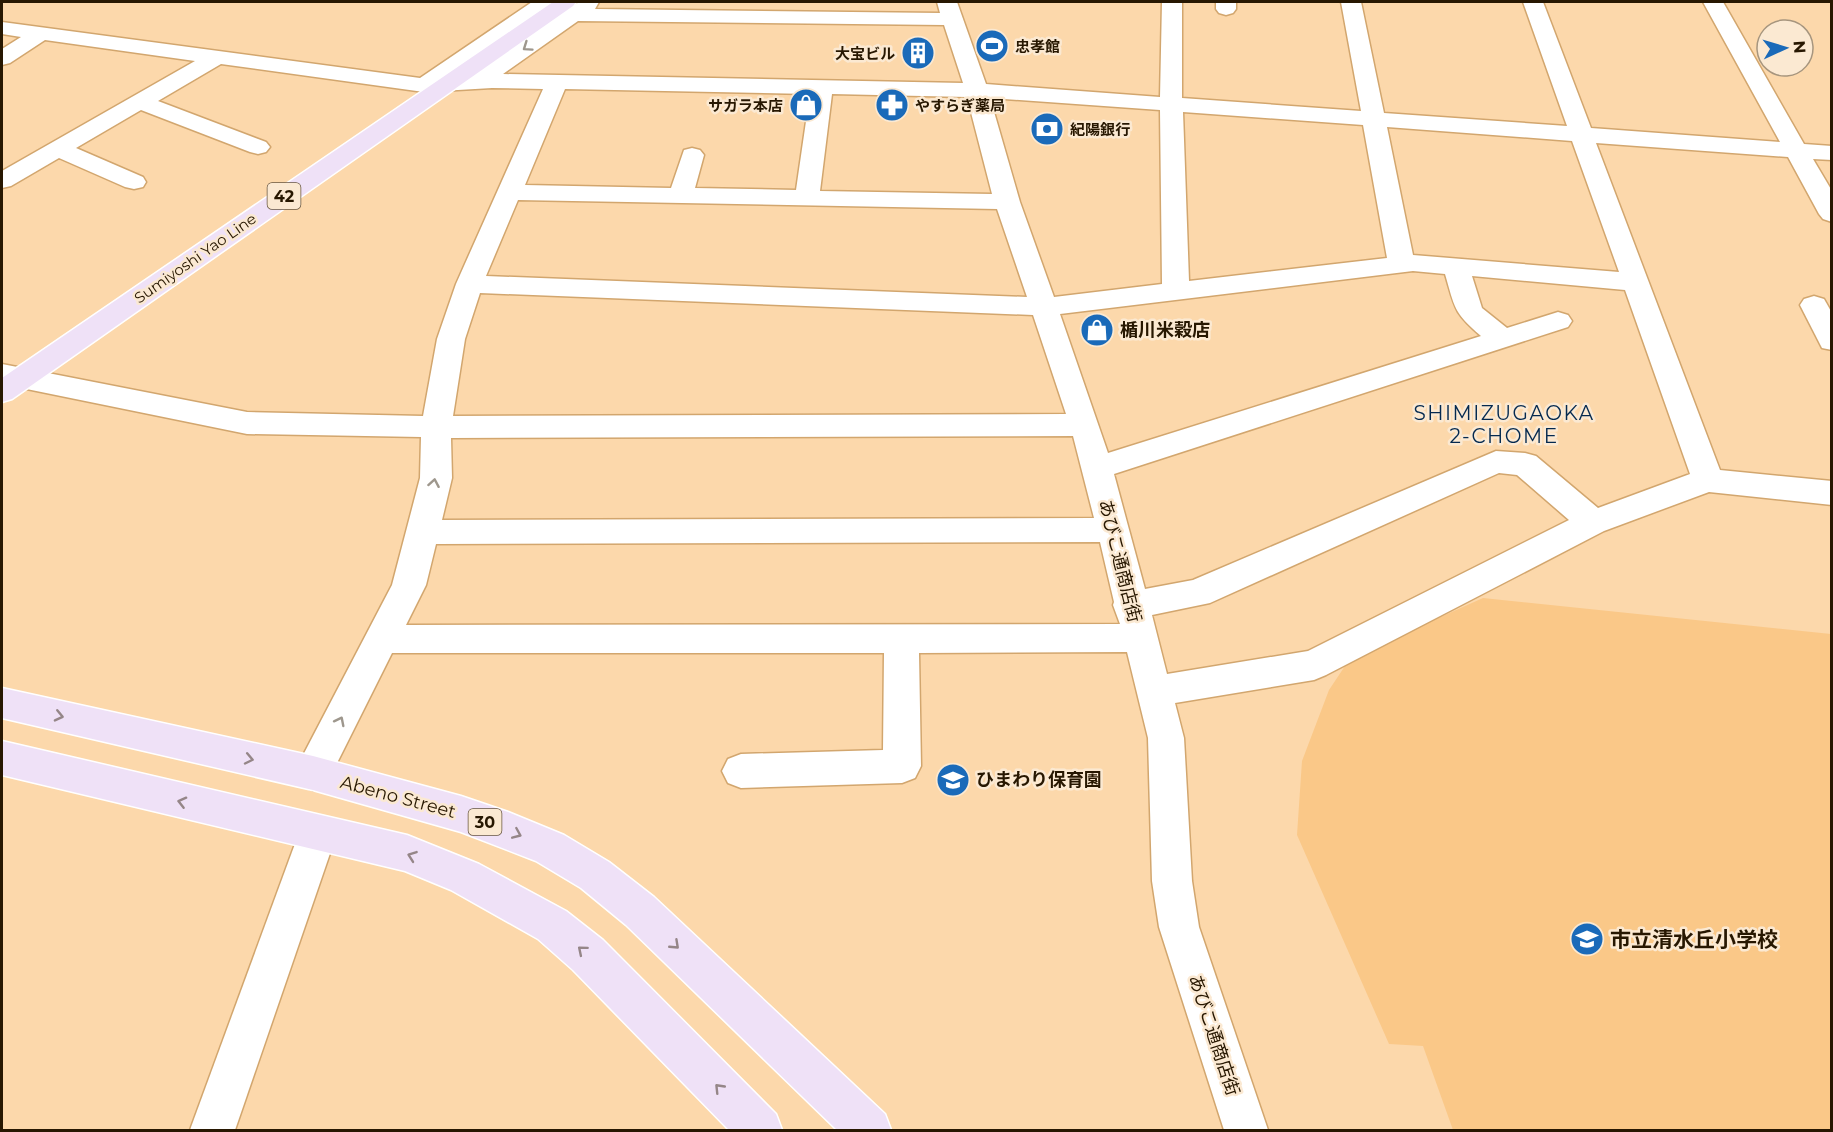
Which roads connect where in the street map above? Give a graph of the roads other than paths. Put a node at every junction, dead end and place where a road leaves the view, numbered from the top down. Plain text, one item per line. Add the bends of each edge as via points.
1 (518, 2) edge
2 (545, 2) edge
3 (592, 2) edge
4 (1172, 2) edge
5 (1351, 2) edge
6 (1533, 2) edge
7 (1713, 2) edge
8 (570, 8) edge
9 (949, 10) edge
10 (510, 26) junction
11 (2, 28) edge
12 (42, 33) junction
13 (219, 56) junction
14 (2, 58) edge
15 (479, 81) junction
16 (557, 82) junction
17 (434, 85) junction
18 (822, 87) junction
19 (977, 90) junction
20 (140, 102) junction
21 (1171, 104) junction
22 (1374, 119) junction
23 (1581, 134) junction
24 (258, 147) dead end
25 (58, 149) junction
26 (1796, 150) junction
27 (1832, 153) edge
28 (692, 155) dead end
29 (2, 181) edge
30 (134, 182) dead end
31 (511, 192) junction
32 (681, 195) junction
33 (807, 198) junction
34 (1007, 202) junction
35 (1832, 214) edge
36 (1402, 265) junction
37 (1456, 267) junction
38 (1635, 282) junction
39 (469, 284) junction
40 (1176, 291) junction
41 (1814, 305) dead end
42 (1044, 306) junction
43 (1558, 321) dead end
44 (1503, 339) junction
45 (1832, 341) edge
46 (8, 382) edge
47 (1085, 425) junction
48 (436, 427) junction
49 (1097, 468) junction
50 (1708, 480) junction
51 (1832, 493) edge
52 (1593, 522) junction
53 (1112, 530) junction
54 (423, 531) junction
55 (1130, 604) junction
56 (901, 637) junction
57 (1138, 638) junction
58 (381, 639) junction
59 (1153, 692) junction
60 (2, 703) edge
61 (2, 758) edge
62 (741, 771) dead end
63 (313, 773) junction
64 (318, 833) junction
65 (212, 1131) edge
66 (760, 1131) edge
67 (869, 1131) edge
68 (1246, 1131) edge

1 - 10 street
2 - 10 street
3 - 8 street
4 - 21 street
5 - 22 street
6 - 23 street
7 - 26 street
8 - 9 street
8 -> 15 street
8 - 17 main road, Sumiyoshi Yao Line / 42
9 - 19 street, あびこ通商店街
10 - 17 street
11 - 12 street
12 - 13 street
12 - 14 street
13 - 17 street
13 - 20 street
15 - 16 street
15 - 17 street
16 - 18 street
16 - 31 street
17 - 46 main road, Sumiyoshi Yao Line / 42
18 - 19 street
18 - 33 street
19 - 21 street
19 - 34 street, あびこ通商店街
20 - 24 street
20 - 25 street
21 - 22 street
21 - 40 street
22 - 23 street
22 - 36 street
23 - 26 street
23 - 38 street
25 - 29 street
25 - 30 street
26 - 27 street
26 - 35 street
28 - 32 street
31 - 32 street
31 - 39 street
32 - 33 street
33 - 34 street
34 - 42 street, あびこ通商店街
36 - 37 street
36 - 40 street
37 - 38 street
37 - 44 street via 1470,312
38 - 50 street
39 - 42 street
39 - 48 street via 451,339
40 - 42 street
41 - 45 street
42 - 47 street, あびこ通商店街
43 - 44 street
44 - 49 street
46 - 48 street via 247,423
47 - 48 street
47 - 49 street, あびこ通商店街
54 -> 48 street via 436,478
49 - 53 street, あびこ通商店街
50 - 51 street
50 - 52 street
52 - 55 street via 1525,464 1496,462 1198,593
52 - 59 street via 1314,665
53 - 54 street
53 - 55 street, あびこ通商店街
54 - 58 street via 409,585
55 - 57 street, あびこ通商店街
56 - 57 street
56 - 58 street
56 - 62 street via 902,766
57 - 59 street, あびこ通商店街
63 -> 58 street
59 - 68 street, あびこ通商店街 via 1166,738 1172,881 1179,927
60 -> 63 main road, Abeno Street / 30
64 -> 61 main road
63 -> 67 main road, Abeno Street / 30 via 508,830 550,848 595,875 640,911
64 - 65 street
66 -> 64 main road via 588,955 552,925 465,878 407,853

